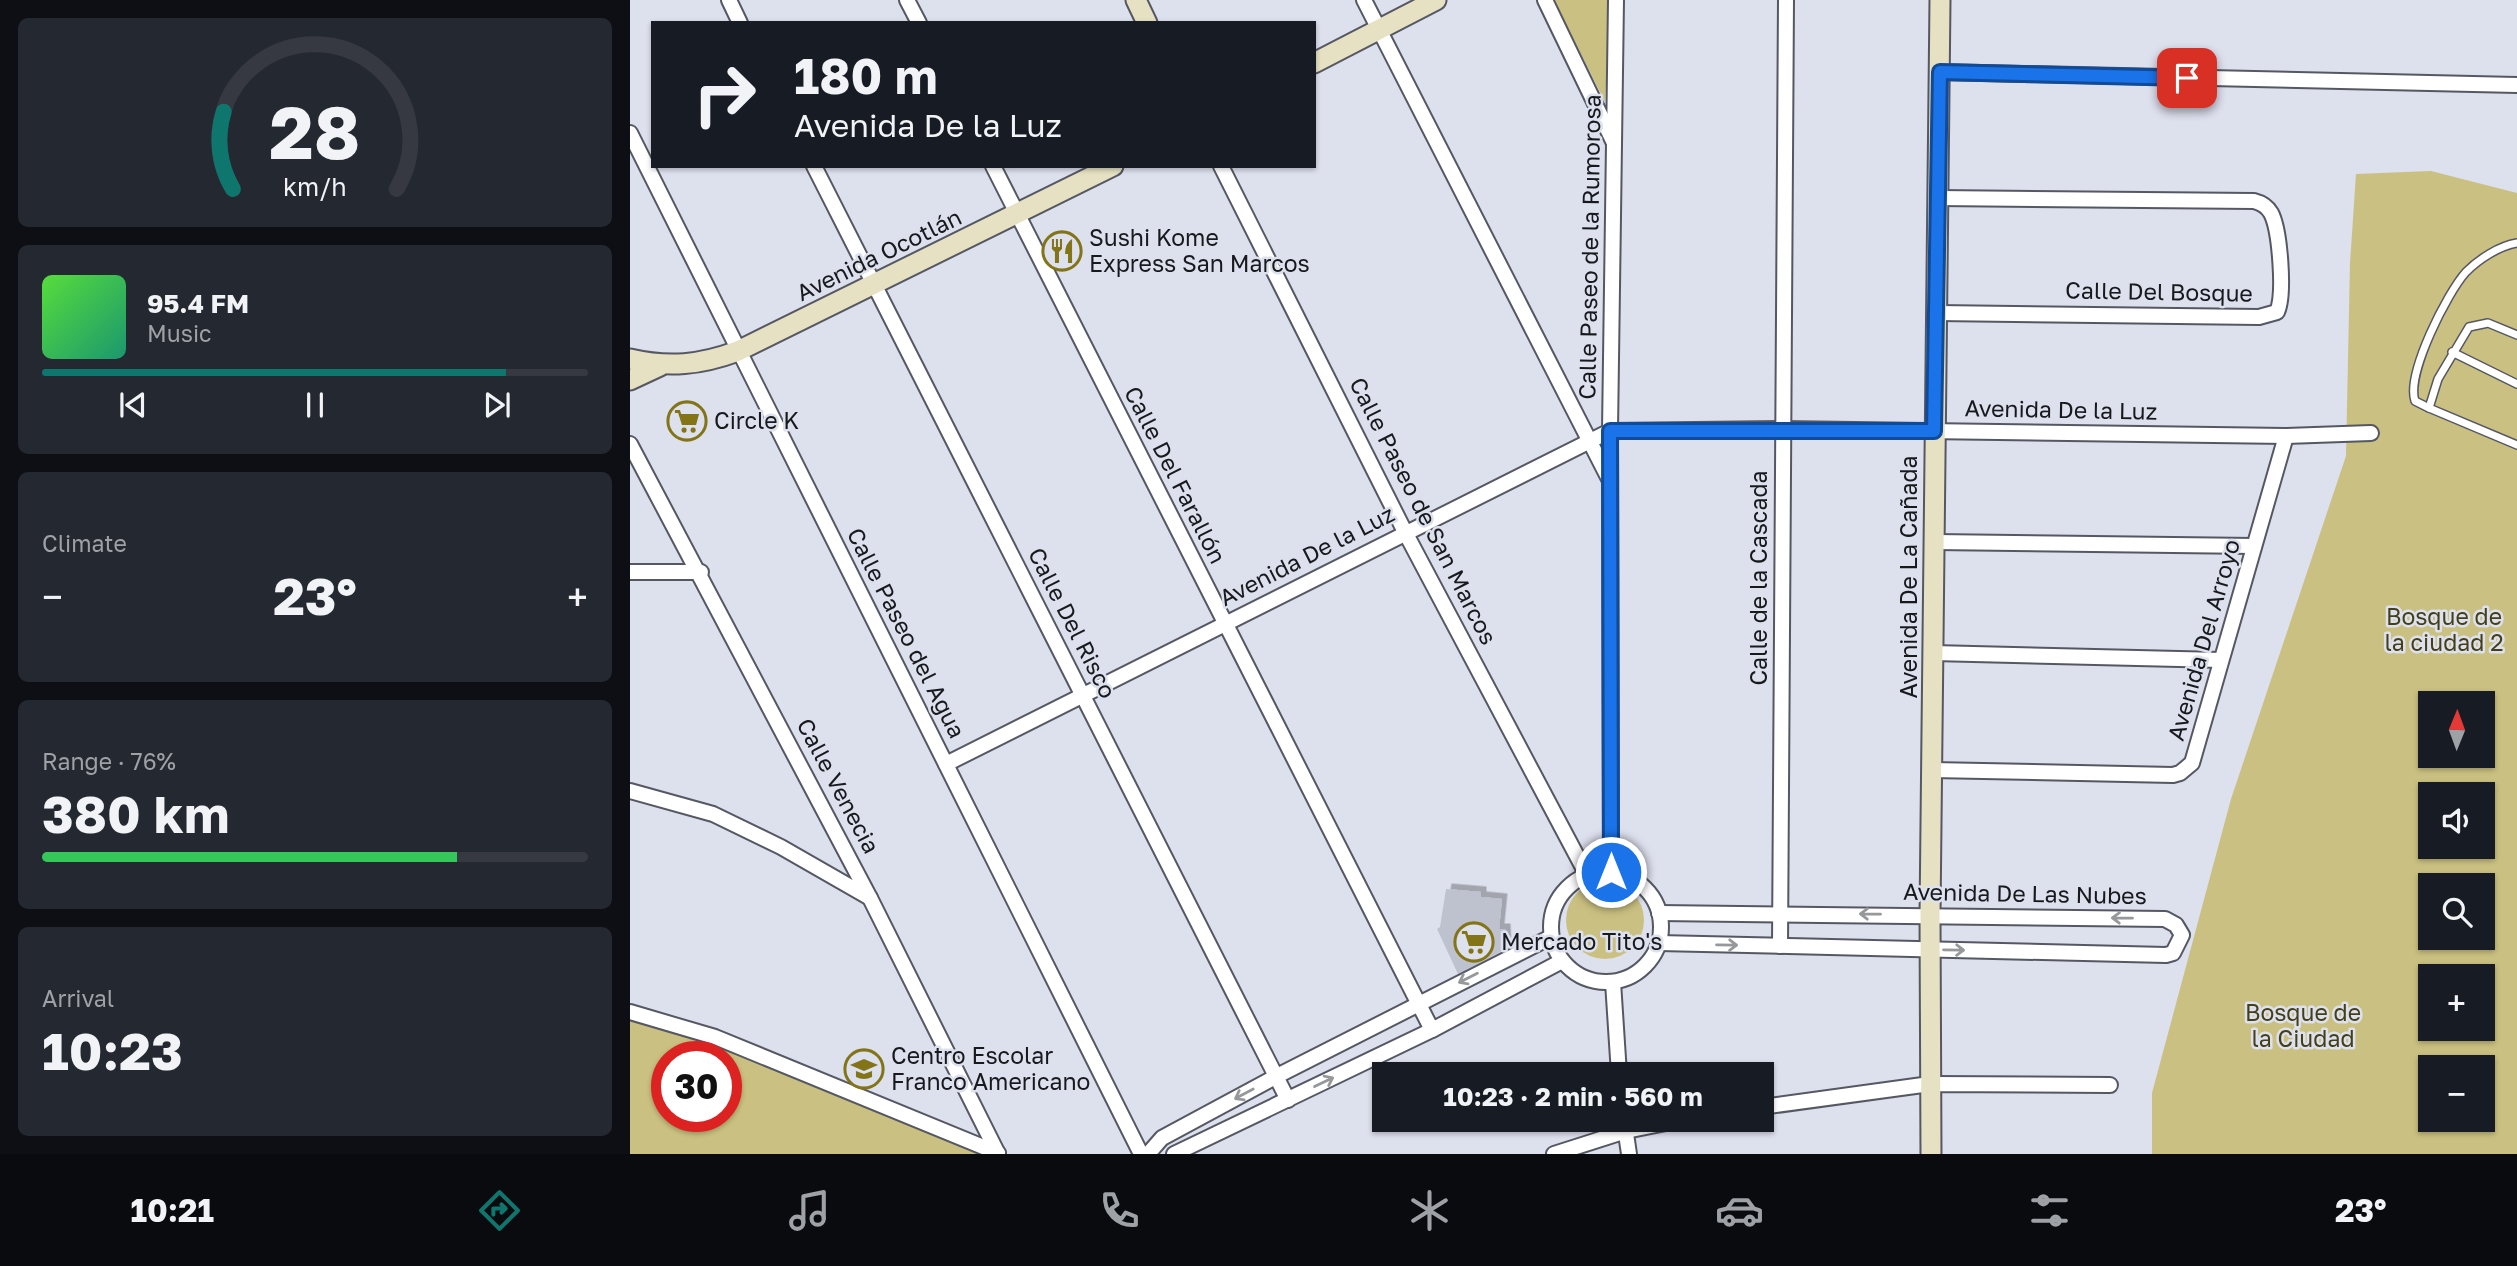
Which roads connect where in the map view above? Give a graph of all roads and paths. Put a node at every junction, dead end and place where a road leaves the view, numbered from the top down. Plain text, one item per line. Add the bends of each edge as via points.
1 (729, 0) edge
2 (907, 0) edge
3 (1136, 0) edge
4 (1364, 0) edge
5 (1436, 0) edge
6 (1545, 0) edge
7 (1616, 0) edge
8 (1786, 0) edge
9 (1940, 0) edge
10 (739, 21) edge
11 (918, 21) edge
12 (1146, 21) edge
13 (1379, 30) junction
14 (1316, 63) edge
15 (1940, 72) junction
16 (2517, 85) edge
17 (630, 133) edge
18 (1615, 143) junction
19 (815, 168) edge
20 (994, 168) edge
21 (1109, 168) edge
22 (1222, 168) edge
23 (1938, 198) junction
24 (1017, 214) junction
25 (2517, 243) edge
26 (875, 285) junction
27 (1937, 313) junction
28 (2517, 335) edge
29 (738, 351) junction
30 (2452, 352) junction
31 (630, 359) edge
32 (660, 366) junction
33 (630, 380) edge
34 (2517, 384) edge
35 (2429, 408) junction
36 (1783, 429) junction
37 (1610, 431) junction
38 (1934, 431) junction
39 (2371, 433) dead end
40 (2287, 436) junction
41 (1588, 442) junction
42 (630, 444) edge
43 (2517, 445) edge
44 (1610, 481) junction
45 (1405, 532) junction
46 (1934, 542) junction
47 (2254, 546) junction
48 (630, 572) edge
49 (701, 572) junction
50 (1225, 623) junction
51 (1933, 653) junction
52 (2221, 660) junction
53 (1084, 697) junction
54 (946, 764) junction
55 (1932, 771) junction
56 (630, 791) edge
57 (1611, 872) junction
58 (1587, 875) junction
59 (870, 898) junction
60 (1779, 912) junction
61 (1659, 913) junction
62 (1930, 915) junction
63 (1551, 937) junction
64 (1659, 943) junction
65 (1780, 946) junction
66 (1930, 950) junction
67 (1562, 961) junction
68 (1613, 982) junction
69 (1418, 1003) junction
70 (630, 1012) edge
71 (1432, 1030) junction
72 (1618, 1062) edge
73 (1277, 1076) junction
74 (1930, 1084) junction
75 (2110, 1085) dead end
76 (1288, 1100) junction
77 (1774, 1105) edge
78 (1610, 1132) edge
79 (1626, 1132) edge
80 (998, 1154) edge
81 (1142, 1154) edge
82 (1148, 1154) edge
83 (1174, 1154) edge
84 (1553, 1154) edge
85 (1629, 1154) edge
86 (1931, 1154) edge

1 - 10 street
2 - 11 street
3 - 12 main road
4 - 13 street
5 - 13 main road
6 - 18 street
7 - 18 street, Calle Paseo de la Rumorosa
8 - 36 street, Calle de la Cascada
9 - 15 main road, Avenida De La Cañada
13 - 14 main road
13 - 41 street
15 - 16 street
15 - 23 main road, Avenida De La Cañada
17 - 29 street, Calle Paseo del Agua
18 - 37 street, Calle Paseo de la Rumorosa
19 - 26 street, Calle Del Risco
20 - 24 street, Calle Del Farallón
21 - 24 main road, Avenida Ocotlán
22 - 45 street, Calle Paseo de San Marcos
23 - 27 main road, Avenida De La Cañada
23 - 27 street, Calle Del Bosque via 2263,203 2275,222 2281,291 2277,312 2259,317
24 - 26 main road, Avenida Ocotlán
24 - 50 street, Calle Del Farallón
25 - 35 lane via 2490,254 2466,272 2448,298 2413,390 2416,401
26 - 29 main road, Avenida Ocotlán
26 - 53 street, Calle Del Risco
27 - 38 main road, Avenida De La Cañada
28 - 30 lane via 2488,323 2473,324
29 - 32 main road, Avenida Ocotlán via 690,365
29 - 54 street, Calle Paseo del Agua
30 - 34 lane
30 - 35 lane
31 - 32 main road, Avenida Ocotlán
32 - 33 main road, Avenida Ocotlán
35 - 43 lane
36 - 37 street, Avenida De la Luz
36 - 38 street, Avenida De la Luz
36 - 60 street, Calle de la Cascada
37 - 41 street, Avenida De la Luz
37 - 44 street, Calle Paseo de la Rumorosa
38 - 40 street, Avenida De la Luz
38 - 46 main road, Avenida De La Cañada
39 - 40 street, Avenida De la Luz
40 - 47 street, Avenida Del Arroyo
41 - 44 street
41 - 45 street, Avenida De la Luz
42 - 49 street, Calle Venecia
44 - 57 street, Calle Paseo de la Rumorosa
45 - 50 street, Avenida De la Luz
45 - 58 street, Calle Paseo de San Marcos
46 - 47 street
46 - 51 main road, Avenida De La Cañada
47 - 52 street, Avenida Del Arroyo
48 - 49 street
49 - 59 street, Calle Venecia
50 - 53 street, Avenida De la Luz
50 - 69 street, Calle Del Farallón
51 - 52 street
51 - 55 main road, Avenida De La Cañada
52 - 55 street, Avenida Del Arroyo via 2192,763 2180,774
53 - 54 street, Avenida De la Luz
53 - 73 street, Calle Del Risco
54 - 81 street, Calle Paseo del Agua
55 - 62 main road, Avenida De La Cañada
56 - 59 street via 713,814
57 - 58 street
57 - 61 street via 1632,878 1649,893
58 - 63 street via 1570,884 1558,899 1551,917
59 - 80 street, Calle Venecia
60 - 61 street, Avenida De Las Nubes
62 -> 60 street, Avenida De Las Nubes
60 - 65 street, Calle de la Cascada
61 - 64 street
62 - 66 main road, Avenida De La Cañada
66 -> 62 street, Avenida De Las Nubes via 2166,955 2180,945 2182,935 2165,919
63 - 67 street
63 -> 69 street
64 -> 65 street, Avenida De Las Nubes
64 - 68 street via 1649,962 1633,975
65 - 66 street, Avenida De Las Nubes
66 - 74 main road, Avenida De La Cañada
67 - 68 street via 1576,974
67 - 71 street
68 - 72 street
69 - 71 street, Calle Del Farallón
69 - 73 street
70 - 80 street via 715,1037
76 -> 71 street
73 - 76 street, Calle Del Risco
73 -> 82 street via 1162,1138
74 - 75 street
74 - 77 street
74 - 86 main road, Avenida De La Cañada
76 - 83 street
78 - 84 street
79 - 85 street

